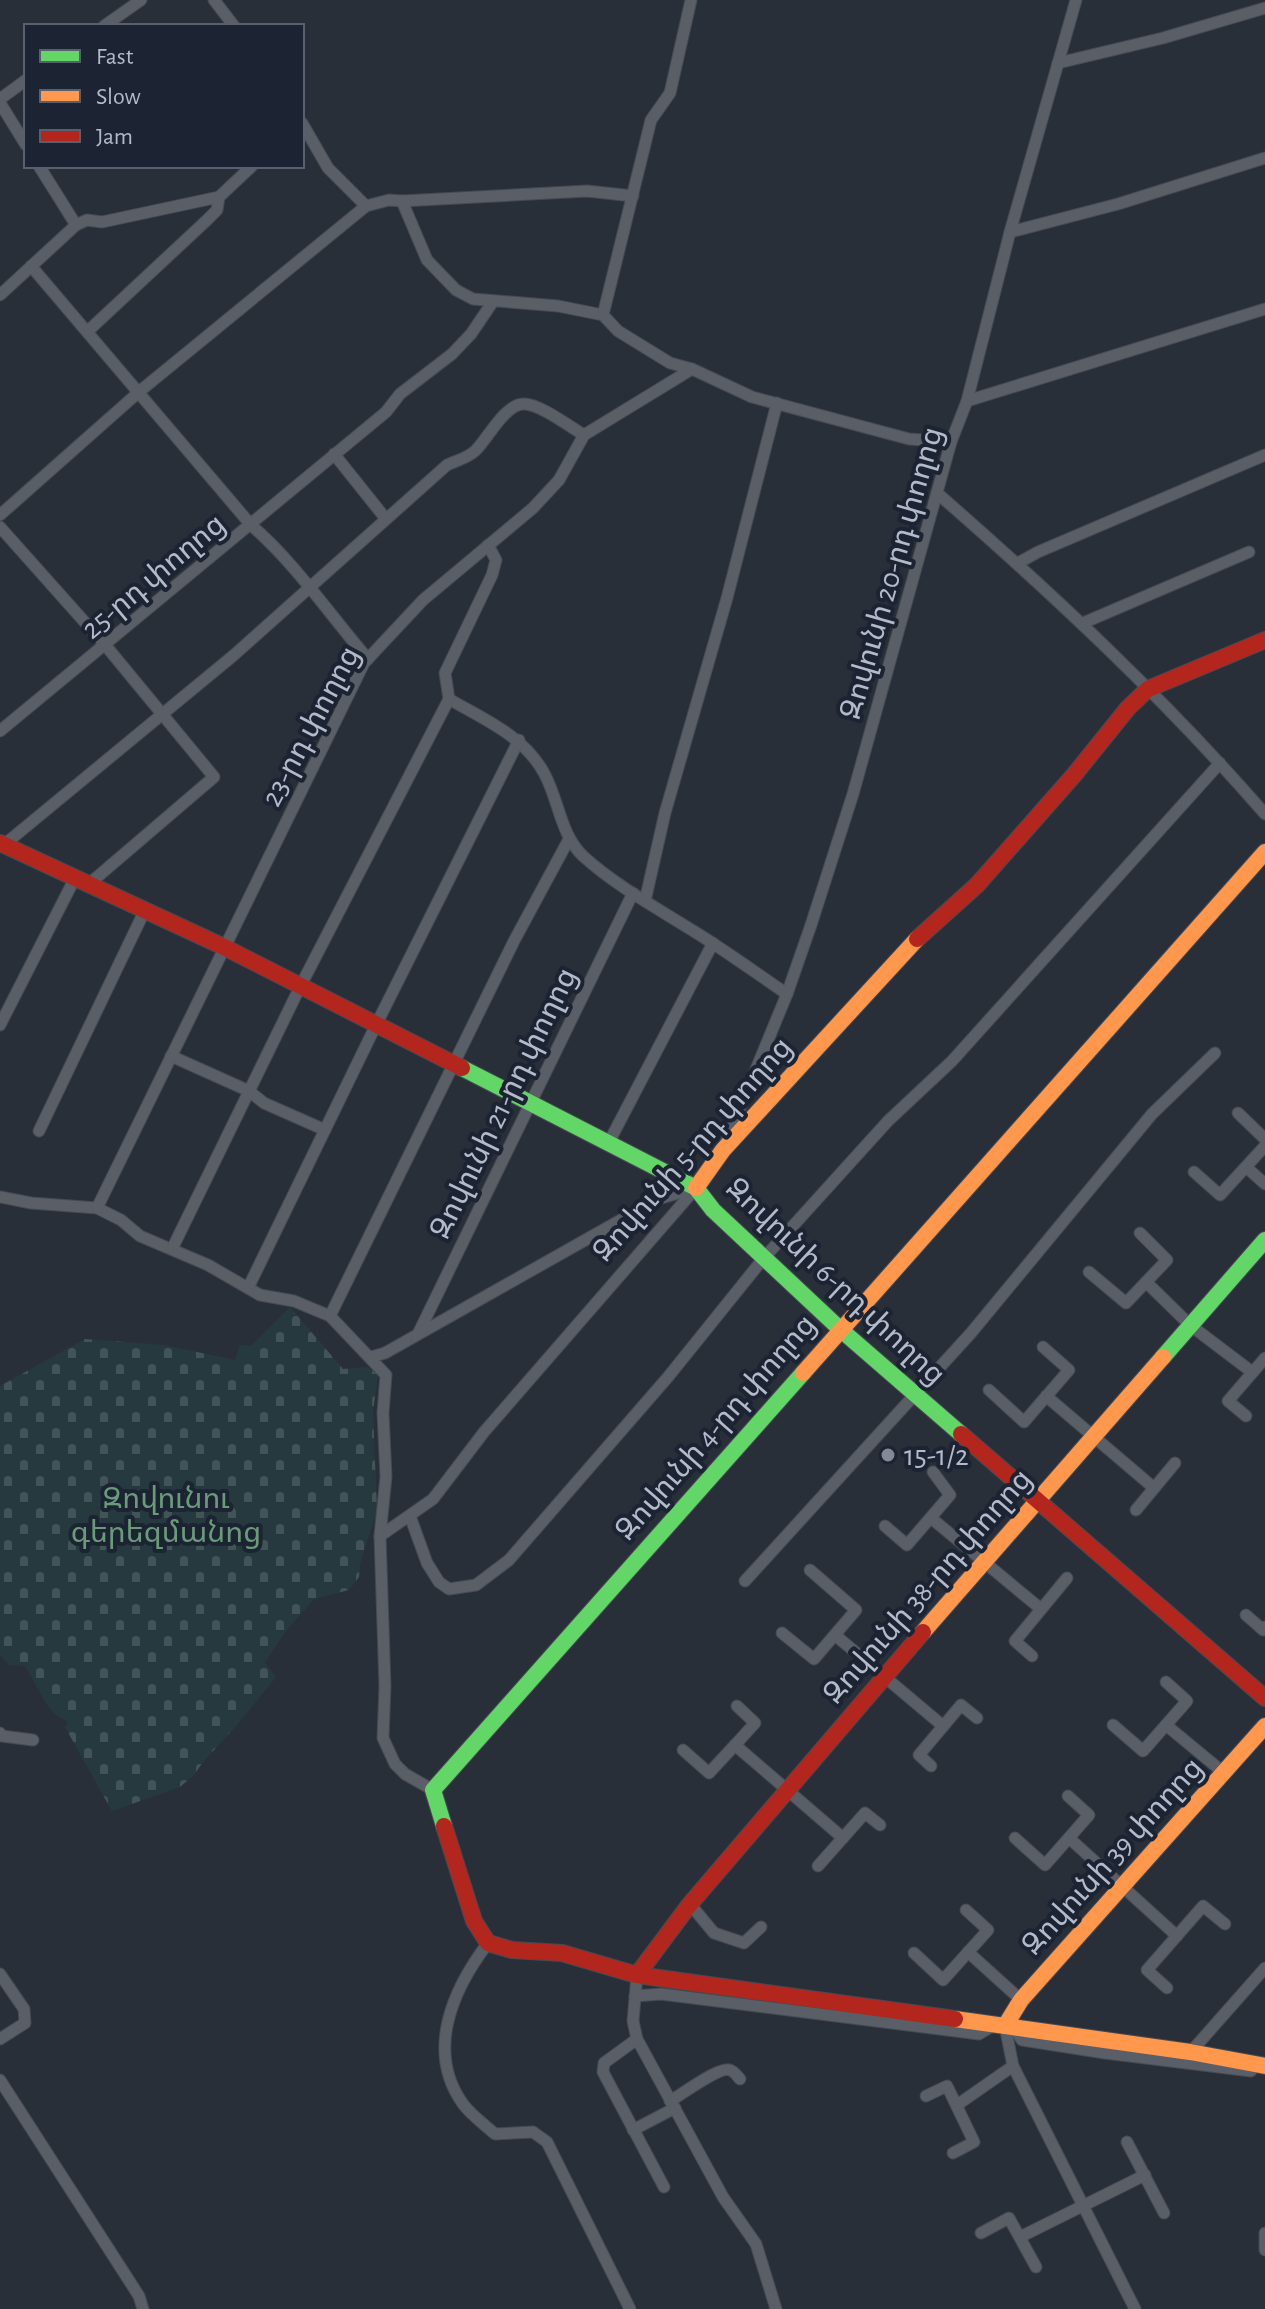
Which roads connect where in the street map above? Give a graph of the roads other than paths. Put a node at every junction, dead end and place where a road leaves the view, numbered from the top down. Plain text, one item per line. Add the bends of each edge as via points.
1 (141, 0) edge
2 (214, 0) edge
3 (691, 0) edge
4 (1076, 0) edge
5 (1265, 8) edge
6 (107, 24) edge
7 (232, 24) edge
8 (1058, 63) junction
9 (24, 82) edge
10 (0, 101) edge
11 (304, 126) edge
12 (24, 142) edge
13 (1265, 158) edge
14 (44, 168) edge
15 (250, 168) edge
16 (633, 196) junction
17 (219, 197) junction
18 (402, 201) junction
19 (366, 206) junction
20 (76, 225) junction
21 (1010, 232) junction
22 (31, 266) junction
23 (0, 295) edge
24 (492, 303) junction
25 (1265, 309) edge
26 (603, 315) junction
27 (88, 331) junction
28 (692, 369) junction
29 (140, 391) junction
30 (967, 401) junction
31 (777, 403) junction
32 (584, 435) junction
33 (951, 442) junction
34 (334, 454) junction
35 (1265, 455) edge
36 (937, 493) junction
37 (0, 515) edge
38 (386, 519) junction
39 (251, 525) junction
40 (0, 527) edge
41 (488, 545) junction
42 (1249, 552) dead end
43 (1018, 563) junction
44 (308, 588) junction
45 (1083, 623) junction
46 (1265, 640) edge
47 (106, 646) junction
48 (368, 659) junction
49 (1148, 689) junction
50 (449, 699) junction
51 (163, 714) junction
52 (0, 731) edge
53 (519, 740) junction
54 (1220, 763) junction
55 (1265, 814) edge
56 (569, 839) junction
57 (2, 844) edge
58 (1265, 852) edge
59 (82, 881) junction
60 (633, 893) junction
61 (645, 901) junction
62 (145, 910) junction
63 (713, 943) junction
64 (224, 947) junction
65 (300, 987) junction
66 (787, 994) junction
67 (0, 1025) edge
68 (376, 1025) junction
69 (1215, 1053) dead end
70 (171, 1056) junction
71 (453, 1063) junction
72 (249, 1091) junction
73 (530, 1102) junction
74 (1238, 1113) dead end
75 (325, 1130) junction
76 (39, 1131) dead end
77 (1265, 1139) edge
78 (609, 1142) junction
79 (1265, 1146) edge
80 (723, 1150) junction
81 (1246, 1167) junction
82 (1194, 1172) dead end
83 (1265, 1184) edge
84 (696, 1188) junction
85 (0, 1197) edge
86 (97, 1208) junction
87 (1140, 1233) dead end
88 (1265, 1240) edge
89 (172, 1249) junction
90 (763, 1259) junction
91 (1089, 1272) dead end
92 (1146, 1282) junction
93 (248, 1288) junction
94 (330, 1316) junction
95 (1190, 1325) junction
96 (840, 1329) junction
97 (418, 1334) junction
98 (1043, 1347) dead end
99 (371, 1357) junction
100 (1265, 1358) edge
101 (1252, 1372) junction
102 (989, 1390) dead end
103 (916, 1394) junction
104 (1046, 1396) junction
105 (1246, 1416) dead end
106 (1095, 1438) junction
107 (1175, 1463) dead end
108 (933, 1472) dead end
109 (1154, 1488) junction
110 (1038, 1499) junction
111 (1136, 1510) dead end
112 (410, 1516) junction
113 (931, 1518) junction
114 (885, 1526) dead end
115 (380, 1536) junction
116 (984, 1563) junction
117 (810, 1570) dead end
118 (1067, 1578) dead end
119 (745, 1581) dead end
120 (1041, 1609) junction
121 (1246, 1615) dead end
122 (1265, 1627) edge
123 (782, 1633) dead end
124 (835, 1635) junction
125 (1032, 1656) dead end
126 (887, 1677) junction
127 (1166, 1682) dead end
128 (1265, 1698) edge
129 (737, 1706) dead end
130 (977, 1718) dead end
131 (1113, 1725) dead end
132 (1166, 1725) junction
133 (943, 1726) junction
134 (1265, 1726) edge
135 (0, 1733) edge
136 (33, 1740) dead end
137 (735, 1745) junction
138 (683, 1750) dead end
139 (931, 1766) dead end
140 (1224, 1773) junction
141 (433, 1790) junction
142 (786, 1790) junction
143 (1068, 1796) dead end
144 (880, 1825) dead end
145 (843, 1838) junction
146 (1015, 1838) dead end
147 (1069, 1838) junction
148 (818, 1866) dead end
149 (1122, 1886) junction
150 (690, 1904) junction
151 (966, 1910) dead end
152 (1225, 1924) dead end
153 (761, 1927) dead end
154 (1177, 1936) junction
155 (488, 1943) junction
156 (968, 1952) junction
157 (914, 1953) dead end
158 (1265, 1968) edge
159 (0, 1974) edge
160 (637, 1975) junction
161 (1167, 1988) dead end
162 (635, 1996) junction
163 (1021, 2000) junction
164 (1004, 2026) junction
165 (0, 2039) edge
166 (637, 2039) junction
167 (1188, 2057) junction
168 (1013, 2066) junction
169 (1265, 2066) edge
170 (1265, 2072) edge
171 (740, 2079) dead end
172 (0, 2080) edge
173 (926, 2096) dead end
174 (672, 2104) junction
175 (957, 2105) junction
176 (633, 2130) junction
177 (1127, 2142) dead end
178 (953, 2153) dead end
179 (1145, 2175) junction
180 (664, 2187) dead end
181 (1084, 2205) junction
182 (1164, 2213) dead end
183 (981, 2233) dead end
184 (1265, 2233) edge
185 (1020, 2237) junction
186 (1265, 2250) edge
187 (1036, 2267) dead end
188 (143, 2309) edge
189 (630, 2309) edge
190 (776, 2309) edge
191 (1135, 2309) edge

1 - 6 street
2 - 7 street
3 - 16 street via 673,83 651,120
4 - 8 street, Զովունի 20-րդ փողոց
5 - 8 street
8 - 21 street, Զովունի 20-րդ փողոց
9 - 10 street
10 - 12 street
11 - 19 street via 328,168
13 - 21 street
14 - 20 street
15 - 17 street
16 - 18 street via 587,191
16 - 26 street
17 - 20 street
17 - 27 street via 217,210
18 - 19 street
18 - 24 street via 427,260 456,290
19 - 29 street
20 - 22 street
21 - 30 street, Զովունի 20-րդ փողոց
22 - 23 street
22 - 27 street
24 - 26 street via 558,306
24 - 34 street, 25-րդ փողոց via 452,354
25 - 30 street
26 - 28 street via 618,331 670,363
27 - 29 street
28 - 31 street
28 - 32 street, 23-րդ փողոց
29 - 37 street
29 - 39 street
30 - 33 street, Զովունի 20-րդ փողոց
31 - 33 street via 909,439
31 - 61 street
32 - 38 street via 538,408 517,406 476,450 447,465
32 - 41 street, 23-րդ փողոց via 559,480
33 - 36 street, Զովունի 20-րդ փողոց
34 - 38 street
34 - 39 street, 25-րդ փողոց
35 - 43 street
36 - 43 street
36 - 66 street, Զովունի 20-րդ փողոց via 853,794
38 - 44 street
39 - 44 street via 288,559
39 - 47 street, 25-րդ փողոց
40 - 47 street
41 - 48 street, 23-րդ փողոց via 423,600
41 - 50 street via 496,560 445,673
42 - 45 street
43 - 45 street
44 - 48 street
44 - 51 street
45 - 49 street
46 - 49 street, Զովունի 5-րդ փողոց
47 - 51 street
47 - 52 street, 25-րդ փողոց
48 - 64 street, 23-րդ փողոց
49 - 54 street
49 - 80 street, Զովունի 5-րդ փողոց via 977,885 906,950
50 - 53 street
50 - 65 street
51 - 57 street
51 - 59 street via 214,777
53 - 56 street via 545,775
53 - 68 street
54 - 55 street
54 - 90 street via 952,1061 888,1121
56 - 60 street
56 - 71 street
57 - 59 street, Զովունի 6-րդ փողոց
58 - 96 street, Զովունի 4-րդ փողոց
59 - 62 street, Զովունի 6-րդ փողոց
59 - 67 street
60 - 61 street
60 - 73 street, Զովունի 21-րդ փողոց
61 - 63 street
62 - 64 street, Զովունի 6-րդ փողոց
62 - 76 street
63 - 66 street
63 - 78 street
64 - 65 street, Զովունի 6-րդ փողոց
64 - 70 street, 23-րդ փողոց
65 - 68 street, Զովունի 6-րդ փողոց
65 - 72 street
66 - 80 street, Զովունի 20-րդ փողոց
68 - 71 street, Զովունի 6-րդ փողոց
68 - 75 street
69 - 103 street via 1152,1114
70 - 72 street
70 - 86 street, 23-րդ փողոց
71 - 73 street, Զովունի 6-րդ փողոց
71 - 94 street
72 - 75 street
72 - 89 street
73 - 78 street, Զովունի 6-րդ փողոց
73 - 97 street, Զովունի 21-րդ փողոց
74 - 77 street
75 - 93 street
78 - 84 street, Զովունի 6-րդ փողոց
79 - 81 street
80 - 84 street, Զովունի 5-րդ փողոց
81 - 82 street via 1220,1195
81 - 83 street
84 - 90 street, Զովունի 6-րդ փողոց
84 - 97 street via 658,1199
84 - 112 street, Զովունի 5-րդ փողոց via 484,1432 433,1499
85 - 86 street
86 - 89 street
87 - 92 street via 1167,1260
88 - 95 street, Զովունի 38-րդ փողոց
89 - 93 street
90 - 96 street, Զովունի 6-րդ փողոց
90 - 112 street via 533,1534 483,1581 449,1589 439,1582
91 - 92 street via 1126,1303
92 - 95 street
93 - 94 street
94 - 99 street
95 - 101 street
95 - 106 street, Զովունի 38-րդ փողոց
96 - 103 street, Զովունի 6-րդ փողոց
96 - 141 street, Զովունի 4-րդ փողոց
97 - 99 street
98 - 104 street via 1069,1370
99 - 115 street via 386,1375
100 - 101 street
101 - 105 street via 1228,1401
102 - 104 street via 1024,1422
103 - 110 street, Զովունի 6-րդ փողոց
103 - 119 street
104 - 106 street
106 - 109 street
106 - 110 street, Զովունի 38-րդ փողոց
107 - 109 street
108 - 113 street via 950,1495
109 - 111 street
110 - 116 street, Զովունի 38-րդ փողոց
110 - 128 street, Զովունի 6-րդ փողոց
112 - 115 street, Զովունի 5-րդ փողոց
113 - 114 street via 907,1545
113 - 116 street
115 - 141 street via 383,1738 395,1764
116 - 120 street
116 - 126 street, Զովունի 38-րդ փողոց
117 - 124 street via 856,1610
118 - 120 street
120 - 125 street via 1015,1641
121 - 122 street
123 - 124 street via 814,1659
124 - 126 street
126 - 133 street
126 - 142 street, Զովունի 38-րդ փողոց
127 - 132 street via 1187,1701
129 - 137 street via 755,1723
130 - 133 street via 961,1705
131 - 132 street via 1143,1751
132 - 140 street
133 - 139 street via 919,1755
134 - 140 street, Զովունի 39 փողոց
135 - 136 street
137 - 138 street via 709,1773
137 - 142 street
140 - 149 street, Զովունի 39 փողոց
141 - 155 street via 474,1921
142 - 145 street
142 - 150 street, Զովունի 38-րդ փողոց
143 - 147 street via 1089,1815
144 - 145 street via 865,1813
145 - 148 street
146 - 147 street via 1045,1865
147 - 149 street
149 - 154 street
149 - 163 street, Զովունի 39 փողոց
150 - 153 street via 714,1933 744,1943
150 - 160 street, Զովունի 38-րդ փողոց
151 - 156 street via 988,1930
152 - 154 street via 1203,1906
154 - 161 street via 1147,1970
155 - 160 street via 562,1953
155 - 189 street via 457,1990 445,2032 447,2071 463,2104 495,2134 533,2132 547,2142
156 - 157 street via 943,1980
156 - 163 street
158 - 167 street
159 - 165 street via 24,2009 25,2023
160 - 162 street
160 - 164 street
162 - 164 street via 661,1994 979,2034
162 - 166 street
163 - 164 street, Զովունի 39 փողոց
164 - 167 street
164 - 168 street
166 - 174 street
166 - 176 street via 604,2063 603,2072
167 - 169 street
167 - 170 street
168 - 175 street
168 - 181 street
171 - 174 street via 726,2069 701,2079
172 - 188 street
173 - 175 street via 947,2086
174 - 176 street
174 - 190 street via 723,2197 756,2244
175 - 178 street via 974,2142
176 - 180 street
177 - 179 street
179 - 181 street
179 - 182 street
181 - 185 street
181 - 191 street
183 - 185 street via 1009,2218
184 - 186 street
185 - 187 street

